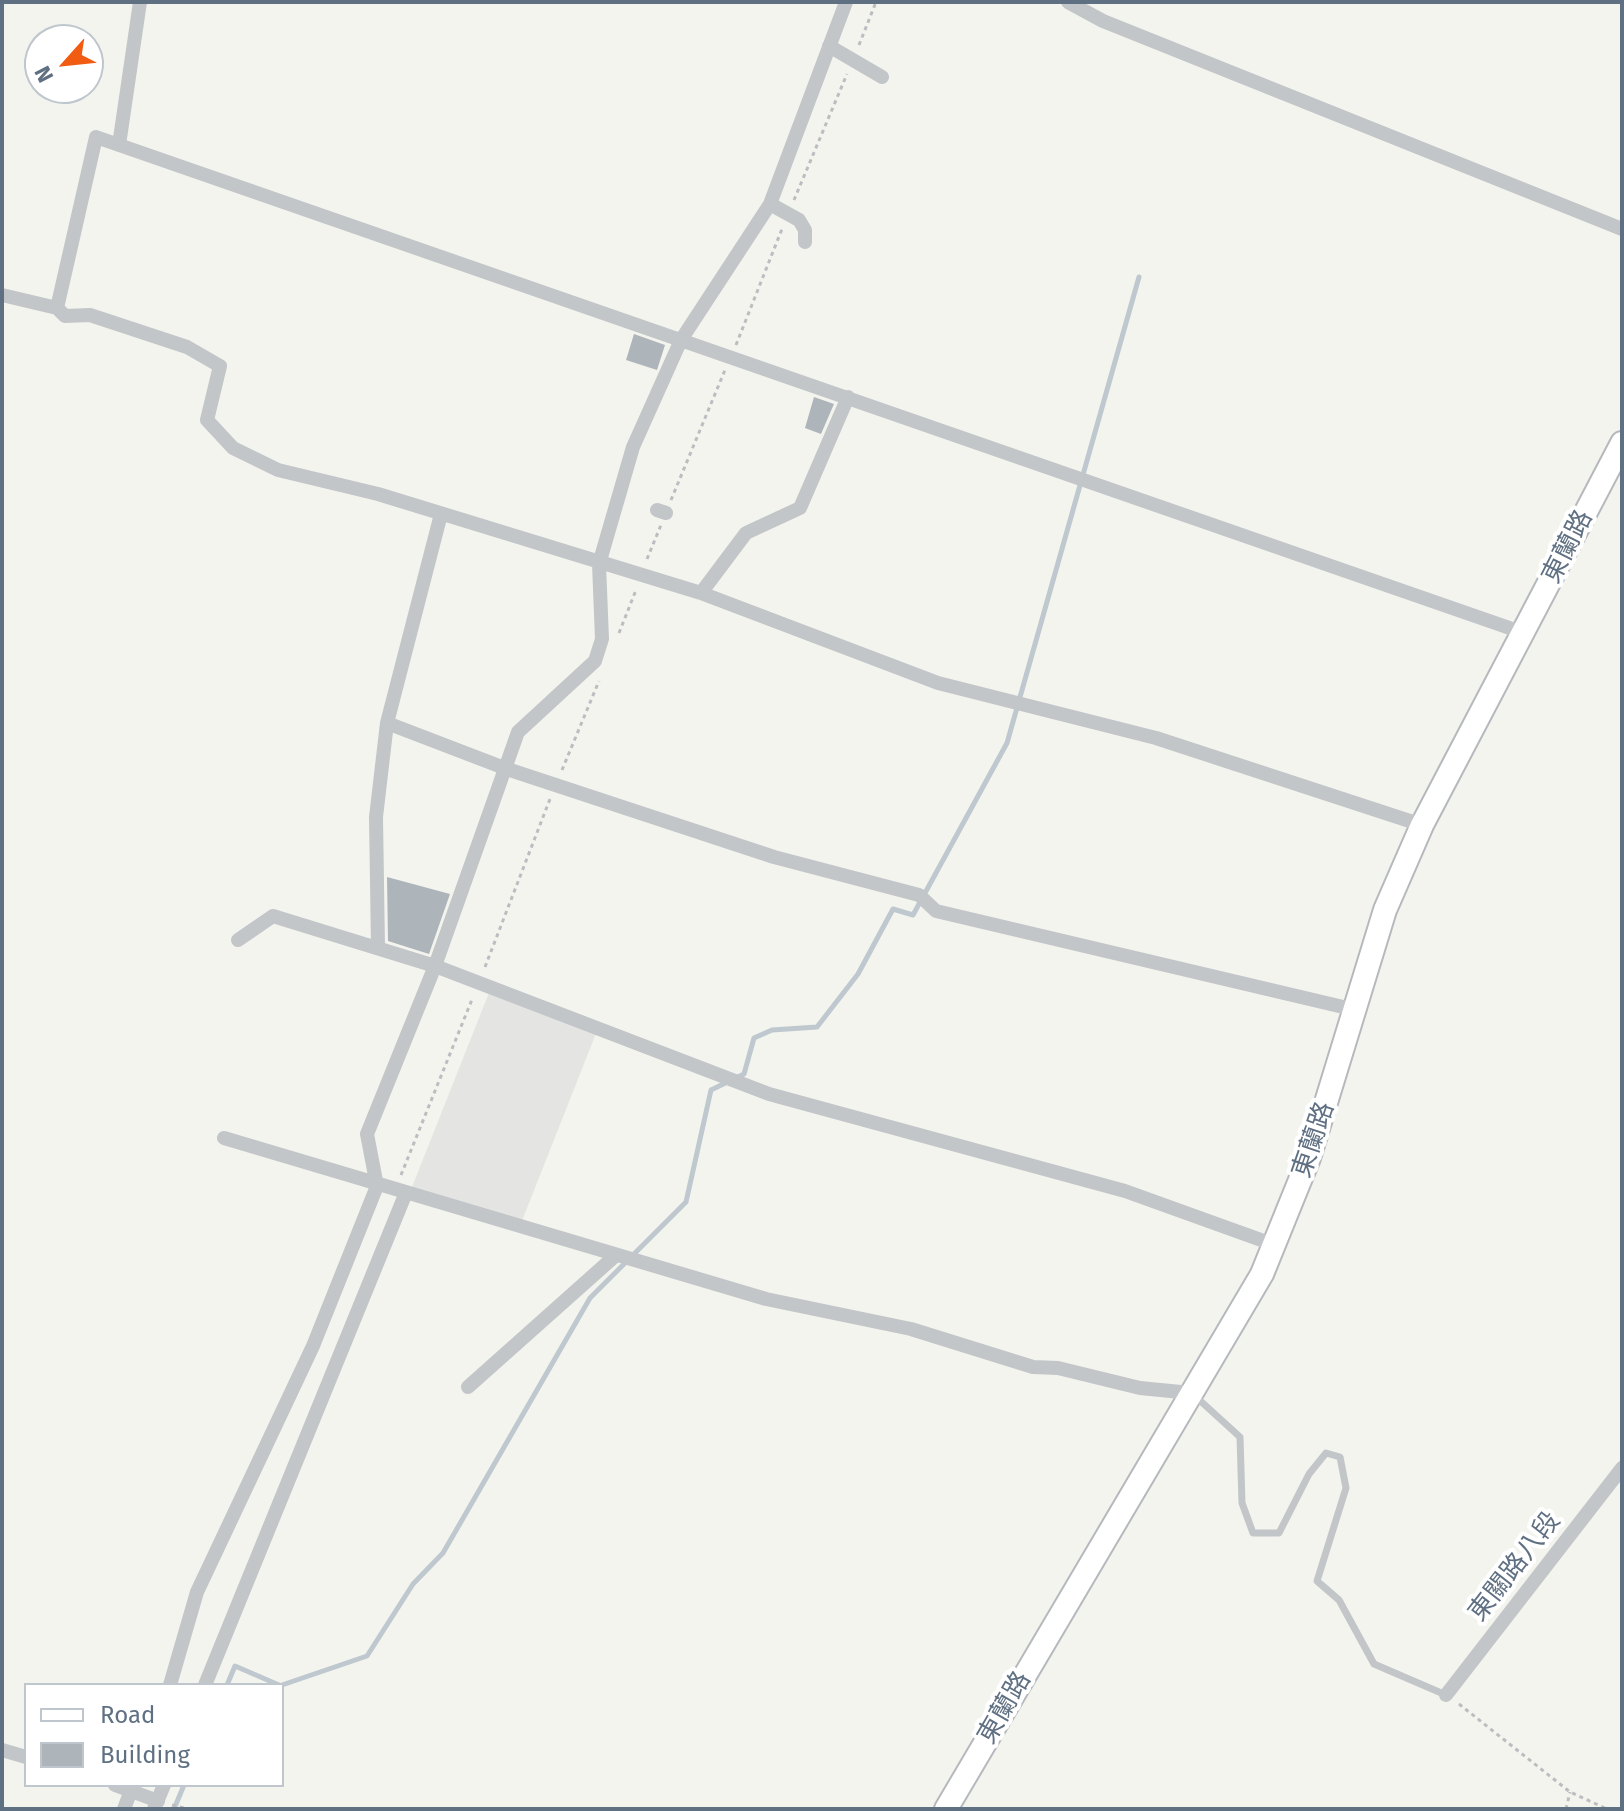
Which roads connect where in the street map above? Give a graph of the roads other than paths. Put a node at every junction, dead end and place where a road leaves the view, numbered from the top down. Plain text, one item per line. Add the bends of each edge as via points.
1 (140, 2) edge
2 (846, 2) edge
3 (1068, 2) edge
4 (1096, 7) edge
5 (829, 46) junction
6 (882, 77) dead end
7 (119, 145) junction
8 (770, 204) junction
9 (1622, 229) edge
10 (805, 242) dead end
11 (2, 295) edge
12 (57, 308) junction
13 (681, 340) junction
14 (848, 397) junction
15 (1622, 443) edge
16 (441, 514) junction
17 (599, 564) junction
18 (701, 593) junction
19 (1524, 633) junction
20 (387, 723) junction
21 (507, 769) junction
22 (1422, 825) junction
23 (238, 940) dead end
24 (378, 948) junction
25 (435, 966) junction
26 (1356, 1010) junction
27 (224, 1138) dead end
28 (377, 1186) junction
29 (399, 1193) junction
30 (1275, 1245) junction
31 (615, 1256) junction
32 (313, 1346) junction
33 (328, 1352) dead end
34 (468, 1387) dead end
35 (1191, 1393) junction
36 (1622, 1468) edge
37 (171, 1683) edge
38 (206, 1683) edge
39 (1446, 1695) joint
40 (2, 1750) edge
41 (24, 1756) edge
42 (132, 1788) edge
43 (156, 1805) edge
44 (124, 1809) edge
45 (946, 1809) edge

1 - 7 street
2 - 5 street
3 - 4 street
4 - 9 street via 1103,21
5 - 6 street
5 - 8 street
7 - 12 street via 96,137
7 - 13 street
8 - 10 street via 799,220
8 - 13 street
11 - 12 street
12 - 16 street via 65,316 90,315 187,347 220,366 207,420 233,448 278,470
13 - 14 street
13 - 17 street via 633,447
14 - 18 street via 800,508 746,533
14 - 19 street
15 - 19 main road, 東蘭路
16 - 17 street
16 - 20 street
17 - 18 street
17 - 21 street via 602,639 595,661 518,732
18 - 22 street via 938,683 1156,738
19 - 22 main road, 東蘭路
20 - 21 street
20 - 24 street via 376,817
21 - 25 street
21 - 26 street via 774,857 919,895 936,911
22 - 26 main road, 東蘭路 via 1385,910
23 - 24 street via 273,916
24 - 25 street
25 - 28 street via 367,1134
25 - 30 street via 769,1094 1125,1191
26 - 30 main road, 東蘭路
27 - 28 street
28 - 29 street
28 - 32 street
29 - 31 street
29 - 38 street
30 - 35 main road, 東蘭路
31 - 34 street
31 - 35 street via 766,1299 911,1329 1033,1367
32 - 33 street
32 - 37 street via 197,1592
35 - 39 lane via 1240,1437 1242,1503 1253,1533 1279,1533 1309,1474 1326,1453 1340,1457 1346,1488 1317,1581 1339,1600 1374,1664
35 - 45 main road, 東蘭路
36 - 39 street, 東關路八段
40 - 41 street
42 - 43 street
42 - 44 street

